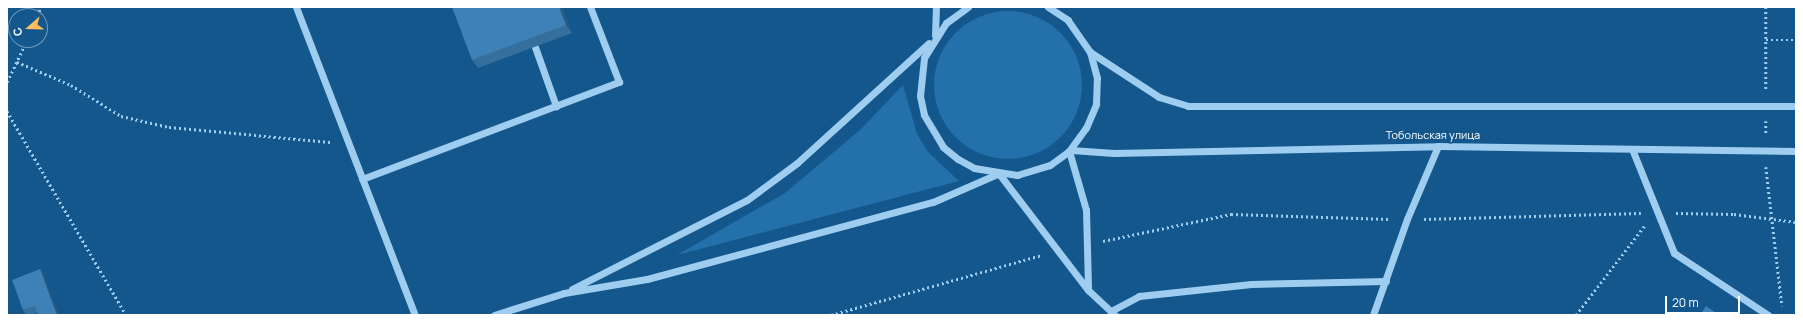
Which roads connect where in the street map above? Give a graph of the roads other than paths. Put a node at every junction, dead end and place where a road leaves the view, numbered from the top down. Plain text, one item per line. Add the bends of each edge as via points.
1 (296, 7) edge
2 (590, 7) edge
3 (936, 7) edge
4 (968, 7) edge
5 (1051, 8) edge
6 (933, 38) junction
7 (534, 47) edge
8 (1090, 52) junction
9 (556, 106) junction
10 (1796, 106) edge
11 (1438, 146) junction
12 (1632, 149) junction
13 (1070, 150) junction
14 (1796, 151) edge
15 (999, 175) junction
16 (362, 179) junction
17 (1386, 281) junction
18 (1088, 290) junction
19 (564, 293) junction
20 (1113, 313) edge
21 (415, 315) edge
22 (494, 315) edge
23 (1373, 315) edge
24 (1768, 315) edge

1 - 16 street
2 - 9 street via 619,82
3 - 6 street
4 - 6 street via 946,23
5 - 8 street via 1073,25
6 - 15 street via 922,65 920,96 932,132 958,159
6 - 19 street via 797,163 747,200 693,230
7 - 9 street
8 - 10 street via 1159,97 1188,106
8 - 13 street via 1097,78 1096,104 1086,128
9 - 16 street
11 - 12 street, Тобольская улица
11 - 13 street, Тобольская улица via 1114,153
11 - 17 street via 1407,219
12 - 14 street, Тобольская улица
12 - 24 street via 1674,253
13 - 15 street via 1034,172
13 - 18 street via 1086,210
15 - 18 street via 1060,250
15 - 19 street via 933,202 647,279
16 - 21 street
17 - 20 street via 1251,284 1139,296
17 - 23 street
18 - 20 street
19 - 22 street

